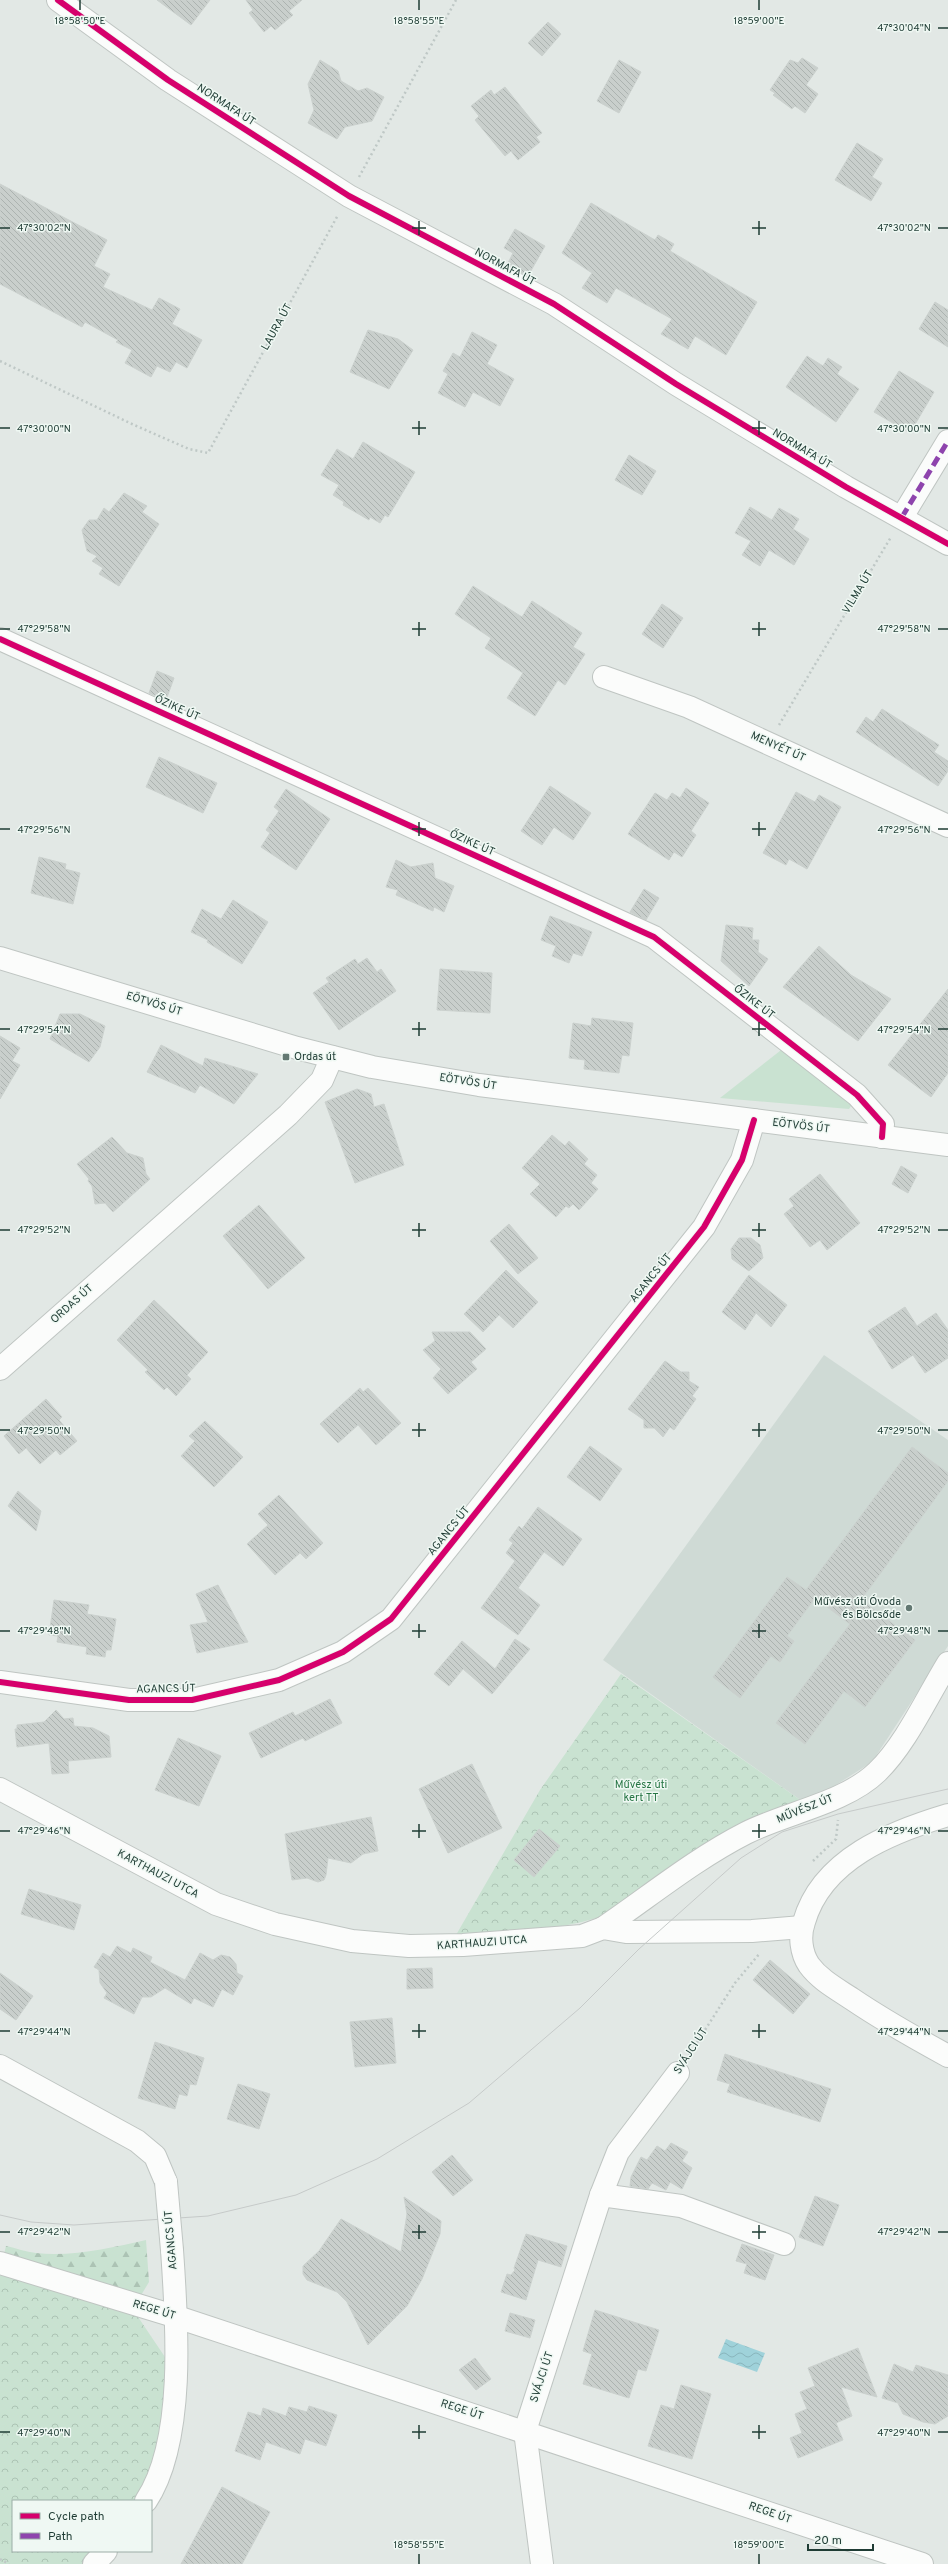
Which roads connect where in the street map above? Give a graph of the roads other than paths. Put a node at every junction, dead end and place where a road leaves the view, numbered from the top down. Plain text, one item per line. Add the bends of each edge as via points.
1 (58, 0) edge
2 (948, 441) edge
3 (902, 517) junction
4 (948, 544) edge
5 (0, 639) edge
6 (604, 677) dead end
7 (948, 826) edge
8 (0, 958) edge
9 (332, 1057) junction
10 (754, 1120) junction
11 (882, 1137) junction
12 (948, 1145) edge
13 (0, 1369) edge
14 (948, 1663) edge
15 (0, 1682) edge
16 (0, 1789) edge
17 (948, 1815) edge
18 (802, 1927) junction
19 (603, 1928) junction
20 (948, 2056) edge
21 (0, 2066) edge
22 (678, 2073) road end
23 (601, 2195) junction
24 (784, 2244) dead end
25 (0, 2264) edge
26 (177, 2317) junction
27 (525, 2431) junction
28 (147, 2500) edge
29 (105, 2552) edge
30 (94, 2564) edge
31 (542, 2564) edge
32 (922, 2564) edge

1 - 3 street, NORMAFA ÚT via 168,80 349,196 554,304 676,384 846,487
2 - 3 street
3 - 4 street, NORMAFA ÚT
5 - 11 street, ŐZIKE ÚT via 654,936 857,1095 883,1124
6 - 7 street, MENYÉT ÚT via 689,707
8 - 9 street, EÖTVÖS ÚT
9 - 10 street, EÖTVÖS ÚT via 372,1067 479,1085
9 - 13 street, ORDAS ÚT via 322,1080 288,1115
10 - 11 street, EÖTVÖS ÚT
10 - 15 street, AGANCS ÚT via 742,1160 704,1227 391,1619 343,1652 279,1680 192,1700 129,1700
11 - 12 street, EÖTVÖS ÚT
14 - 19 street, MŰVÉSZ ÚT via 896,1749 877,1772 818,1805 748,1832 717,1848
16 - 19 street, KARTHAUZI UTCA via 188,1891 248,1916 309,1933 380,1945 433,1946 582,1936
17 - 18 street via 892,1834 846,1862 819,1889 807,1910
18 - 19 street via 752,1931 626,1932
18 - 20 street via 801,1946 809,1965 826,1982 884,2021
21 - 26 street, AGANCS ÚT, bridge via 137,2141 155,2156 166,2182
22 - 23 street, SVÁJCI ÚT via 618,2152
23 - 24 street via 681,2206
23 - 27 street, SVÁJCI ÚT
25 - 26 street, REGE ÚT
26 - 27 street, REGE ÚT
26 - 28 street, AGANCS ÚT via 173,2409 168,2444 157,2484
27 - 31 street, SVÁJCI ÚT
27 - 32 street, REGE ÚT
29 - 30 street

